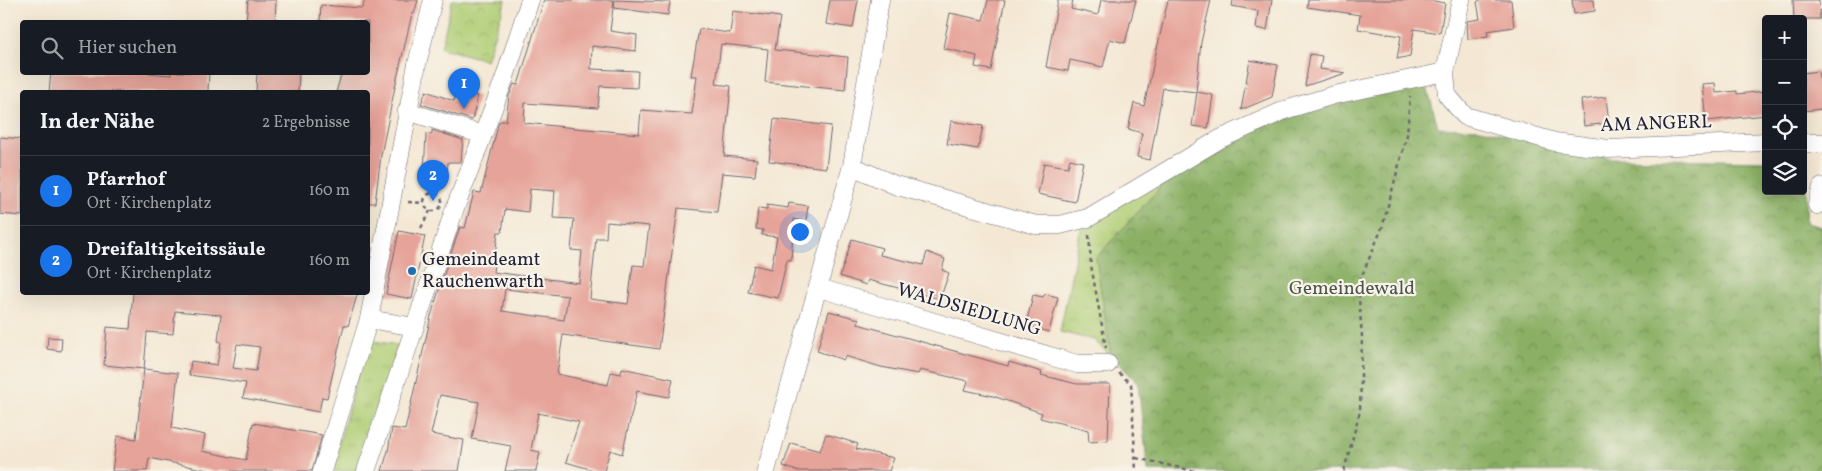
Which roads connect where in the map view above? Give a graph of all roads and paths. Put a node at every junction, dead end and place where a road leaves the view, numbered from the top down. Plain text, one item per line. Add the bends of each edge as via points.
1 (433, 0) edge
2 (530, 0) edge
3 (880, 0) edge
4 (1461, 0) edge
5 (1445, 72) junction
6 (1411, 79) junction
7 (407, 111) junction
8 (483, 135) junction
9 (1762, 142) edge
10 (1807, 142) edge
11 (1822, 143) edge
12 (852, 166) junction
13 (1822, 187) edge
14 (1817, 205) dead end
15 (430, 211) junction
16 (1088, 218) junction
17 (421, 228) dead end
18 (819, 288) junction
19 (369, 319) junction
20 (415, 328) junction
21 (1108, 364) junction
22 (1136, 458) junction
23 (322, 471) edge
24 (366, 471) edge
25 (766, 471) edge
26 (1136, 471) edge
27 (1194, 471) edge
28 (1344, 471) edge

1 - 7 street
2 - 8 street
3 - 12 street
4 - 5 street, AM ANGERL
5 - 6 street
5 - 9 street, AM ANGERL via 1448,95 1465,116 1555,142 1609,149
6 - 16 street via 1334,95 1285,110 1220,139
6 - 28 path via 1407,135 1382,228 1358,285 1362,337 1360,411
7 - 8 street
7 - 19 street
8 - 20 street
10 - 11 street
12 - 16 street via 895,185 1036,225 1060,225
12 - 18 street
13 - 14 street
15 - 15 path via 424,203 425,198 434,193 442,200 442,206 437,211
15 - 17 path
16 - 21 path via 1091,265
18 - 21 street, WALDSIEDLUNG via 1077,364
18 - 25 street
19 - 20 street
19 - 23 street
20 - 24 street
21 - 22 path via 1131,384
22 - 26 path
22 - 27 path

